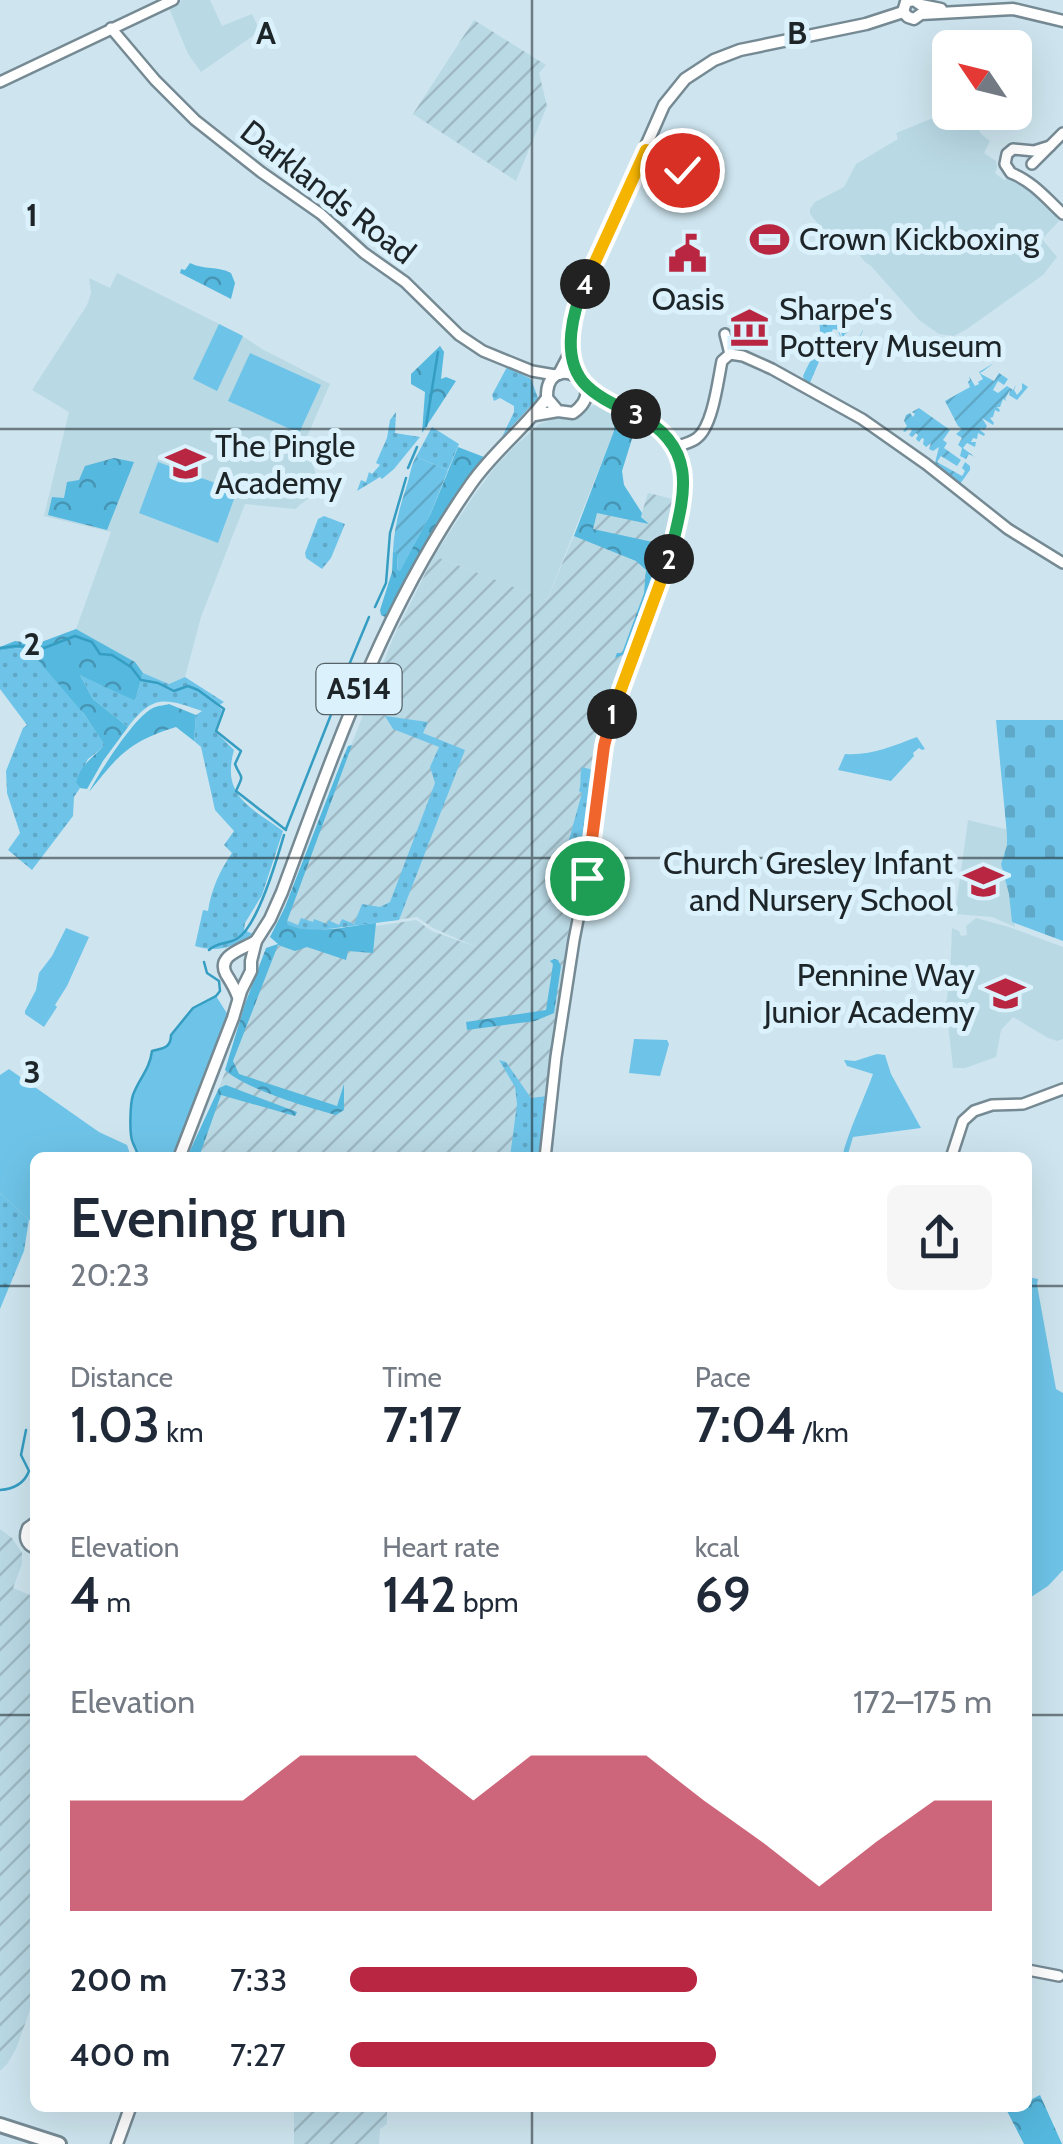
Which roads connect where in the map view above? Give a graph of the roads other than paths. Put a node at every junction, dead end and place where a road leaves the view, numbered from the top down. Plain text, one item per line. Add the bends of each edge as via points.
1 (173, 0) edge
2 (905, 5) edge
3 (1063, 21) edge
4 (112, 28) junction
5 (3, 80) edge
6 (1063, 133) edge
7 (1050, 146) junction
8 (646, 150) junction
9 (1026, 150) junction
10 (1031, 166) junction
11 (682, 170) dead end
12 (1018, 176) junction
13 (1038, 189) junction
14 (1063, 214) edge
15 (726, 334) dead end
16 (571, 352) junction
17 (730, 354) junction
18 (532, 371) junction
19 (557, 375) junction
20 (582, 381) junction
21 (546, 396) junction
22 (584, 402) junction
23 (612, 404) junction
24 (558, 411) junction
25 (535, 415) junction
26 (674, 448) junction
27 (1063, 564) edge
28 (256, 941) junction
29 (237, 952) junction
30 (251, 961) junction
31 (247, 977) junction
32 (230, 978) junction
33 (238, 998) junction
34 (1063, 1089) edge
35 (181, 1152) edge
36 (546, 1152) edge
37 (953, 1152) edge
38 (1032, 1970) edge
39 (1061, 1972) edge
40 (129, 2112) edge
41 (0, 2125) edge
42 (59, 2144) edge
43 (117, 2144) edge

1 - 4 street
2 - 3 main road via 914,0 921,9 1013,9
2 - 8 main road via 866,24 714,60 672,94
4 - 5 street
4 - 18 street, Darklands Road via 195,120 322,214 458,335
6 - 7 street
7 - 9 street
7 - 10 street
8 - 11 street
8 - 16 main road via 576,303
9 - 10 street
9 - 12 street via 1013,149 1006,157 1006,168
10 - 12 street
10 - 13 street
12 - 13 street
13 - 14 street
15 - 17 street
16 - 19 main road
16 - 20 main road
17 - 26 street via 722,360 702,432
17 - 27 street via 772,369 866,422
18 - 19 street, Darklands Road
18 - 21 street
19 - 20 main road via 571,373
19 - 21 main road
20 - 22 main road
20 - 23 street
21 - 24 main road
21 - 25 main road, A514
22 - 23 street
22 - 24 main road via 573,413
23 - 26 street via 650,422
24 - 25 main road
25 - 28 main road, A514 via 470,486 398,606
26 - 36 street via 684,474 682,502 665,573 604,746
28 - 29 main road
28 - 30 main road, A514
29 - 30 main road
29 - 32 main road via 224,964
30 - 31 main road, A514
31 - 32 main road
31 - 33 main road, A514
32 - 33 main road
33 - 35 main road, A514
34 - 37 street via 1023,1104 974,1110
38 - 39 street
40 - 43 main road
41 - 42 highway

